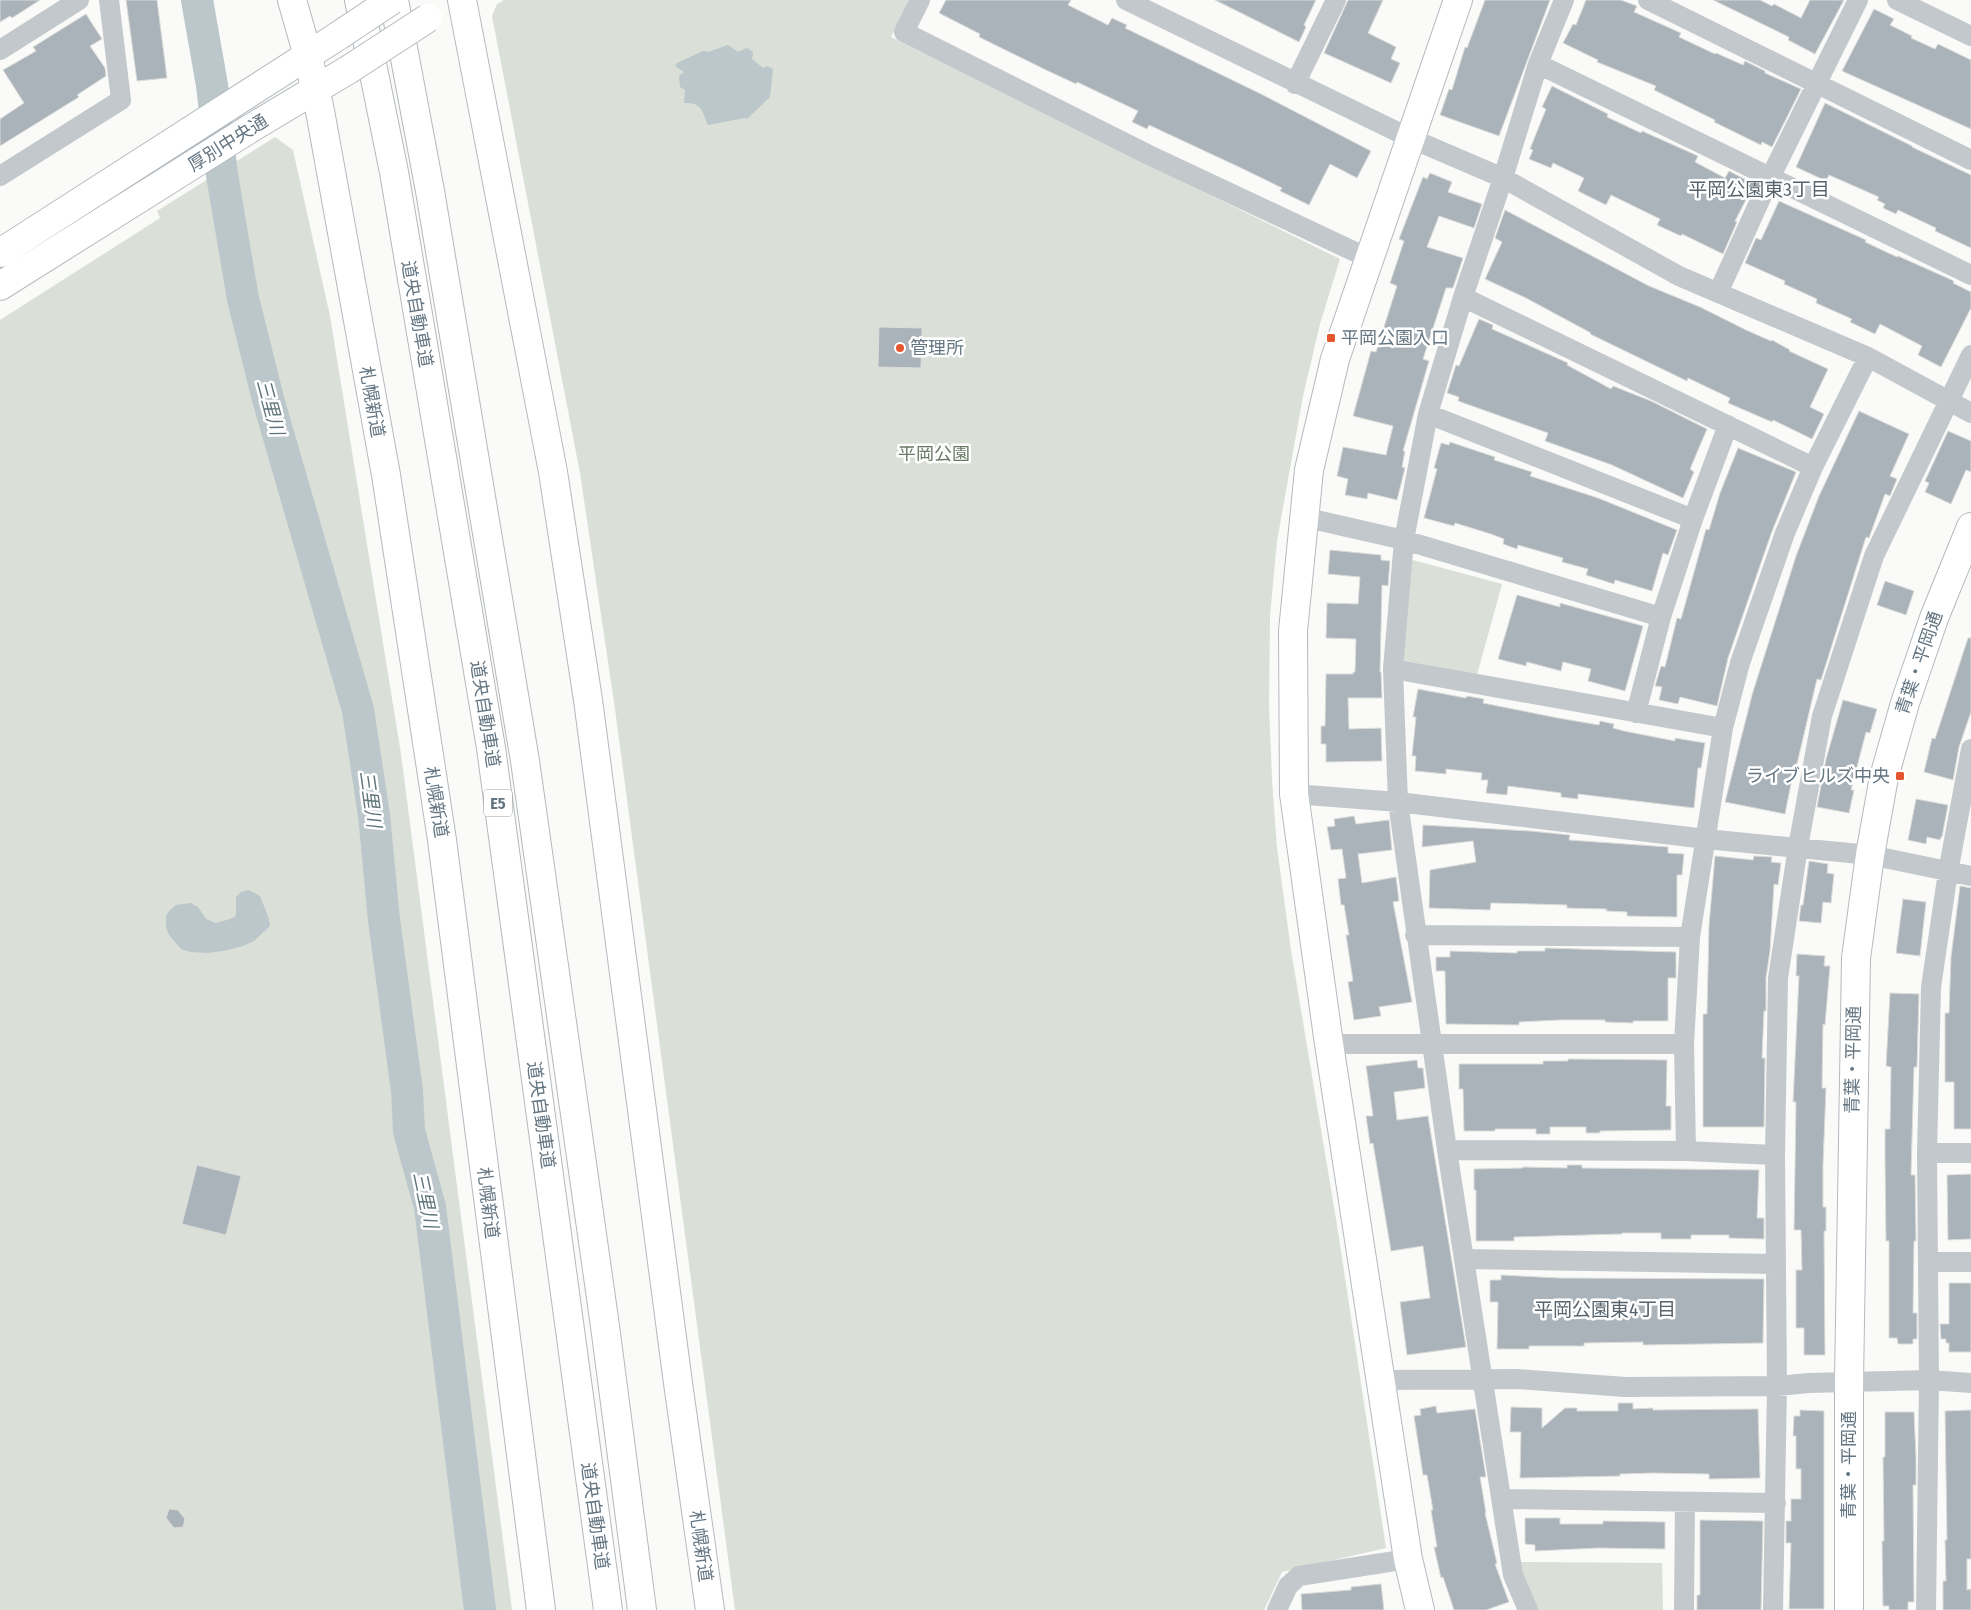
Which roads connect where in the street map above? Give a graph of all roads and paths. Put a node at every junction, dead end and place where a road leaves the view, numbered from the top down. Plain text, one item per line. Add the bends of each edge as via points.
1 (79, 0) edge
2 (109, 0) edge
3 (292, 0) edge
4 (359, 0) edge
5 (393, 0) edge
6 (456, 0) edge
7 (462, 0) edge
8 (920, 0) edge
9 (1126, 0) edge
10 (1336, 0) edge
11 (1458, 0) edge
12 (1564, 0) edge
13 (1648, 0) edge
14 (1858, 0) edge
15 (1897, 0) edge
16 (1971, 36) edge
17 (0, 50) edge
18 (308, 56) junction
19 (1538, 64) junction
20 (1295, 84) junction
21 (1816, 84) junction
22 (316, 91) junction
23 (1410, 138) junction
24 (1971, 160) edge
25 (0, 176) edge
26 (1504, 178) junction
27 (1770, 178) junction
28 (0, 253) edge
29 (1368, 258) junction
30 (1971, 275) edge
31 (0, 286) edge
32 (1718, 294) junction
33 (1463, 297) junction
34 (1971, 355) edge
35 (1868, 357) junction
36 (1948, 400) junction
37 (1971, 413) edge
38 (1428, 414) junction
39 (1728, 425) junction
40 (1812, 467) junction
41 (1303, 517) junction
42 (1693, 519) junction
43 (1971, 528) edge
44 (1404, 540) junction
45 (1661, 617) junction
46 (1393, 669) junction
47 (1636, 713) junction
48 (1723, 728) junction
49 (1971, 749) edge
50 (1294, 794) junction
51 (1398, 802) junction
52 (1706, 839) junction
53 (1798, 847) junction
54 (1870, 855) junction
55 (1948, 872) junction
56 (1971, 876) edge
57 (1415, 935) junction
58 (1690, 938) junction
59 (1329, 1044) junction
60 (1432, 1044) junction
61 (1684, 1044) junction
62 (1447, 1150) junction
63 (1686, 1151) junction
64 (1928, 1153) junction
65 (1971, 1153) edge
66 (1775, 1155) junction
67 (1465, 1260) junction
68 (1928, 1262) junction
69 (1971, 1262) edge
70 (1776, 1264) junction
71 (1381, 1380) junction
72 (1484, 1380) junction
73 (1929, 1380) junction
74 (1849, 1382) junction
75 (1971, 1383) edge
76 (1777, 1386) junction
77 (1501, 1499) junction
78 (1685, 1502) junction
79 (1776, 1503) junction
80 (1408, 1560) junction
81 (541, 1610) edge
82 (608, 1610) edge
83 (642, 1610) edge
84 (710, 1610) edge
85 (1277, 1610) edge
86 (1420, 1610) edge
87 (1528, 1610) edge
88 (1684, 1610) edge
89 (1773, 1610) edge
90 (1849, 1610) edge
91 (1926, 1610) edge

1 - 17 street
2 - 25 street via 121,100
3 - 18 main road, 札幌新道
4 - 82 main road, 道央自動車道 / E5 via 394,172 491,748
5 - 18 main road, 厚別中央通, bridge
5 - 83 main road, 道央自動車道 / E5 via 430,191 525,761
6 - 22 main road, 厚別中央通, bridge
7 - 84 main road, 札幌新道 via 556,491 588,700
8 - 29 street via 904,32 1149,155
9 - 20 street
10 - 20 street
11 - 23 main road
12 - 19 street
13 - 21 street
14 - 21 street
15 - 16 street
18 - 22 main road, 札幌新道
18 - 28 main road, 厚別中央通
19 - 26 street
19 - 27 street
20 - 23 street
21 - 24 street
21 - 27 street
22 - 31 main road, 厚別中央通 via 251,128
22 - 81 main road, 札幌新道 via 386,475 442,840
23 - 26 street
23 - 29 main road
26 - 32 street via 1679,276
26 - 33 street
27 - 30 street
27 - 32 street
29 - 41 main road via 1335,358 1309,470
32 - 35 street
33 - 38 street
33 - 39 street
34 - 36 street
35 - 36 street
35 - 40 street
36 - 37 street
36 - 53 street via 1874,556 1822,716
38 - 42 street
38 - 44 street
39 - 40 street
39 - 42 street
40 - 48 street via 1785,533 1740,663
41 - 44 street
41 - 50 main road via 1293,631
42 - 45 street
43 - 54 main road, 青葉・平岡通 via 1934,618 1905,704 1884,777
44 - 45 street
44 - 46 street
45 - 47 street
46 - 47 street
46 - 51 street
47 - 48 street
48 - 52 street
49 - 55 street
50 - 51 street
50 - 59 main road
51 - 52 street
51 - 57 street
52 - 53 street
52 - 58 street
53 - 54 street
53 - 66 street via 1778,978
54 - 55 street
54 - 74 main road, 青葉・平岡通 via 1854,984
55 - 56 street
55 - 64 street via 1931,987
57 - 58 street
57 - 60 street
58 - 61 street
59 - 60 street
59 - 71 main road
60 - 61 street
60 - 62 street
61 - 63 street
62 - 63 street
62 - 67 street
63 - 66 street
64 - 65 street
64 - 68 street
66 - 70 street
67 - 70 street
67 - 72 street
68 - 69 street
68 - 73 street
70 - 76 street
71 - 72 street
71 - 80 main road
72 - 76 street via 1517,1379 1625,1387
72 - 77 street
73 - 74 street
73 - 75 street
73 - 91 street
74 - 76 street
74 - 90 main road, 青葉・平岡通
76 - 79 street
77 - 78 street
77 - 87 street via 1513,1576
78 - 79 street
78 - 88 street
79 - 89 street
80 - 85 street via 1298,1576 1288,1586
80 - 86 main road

